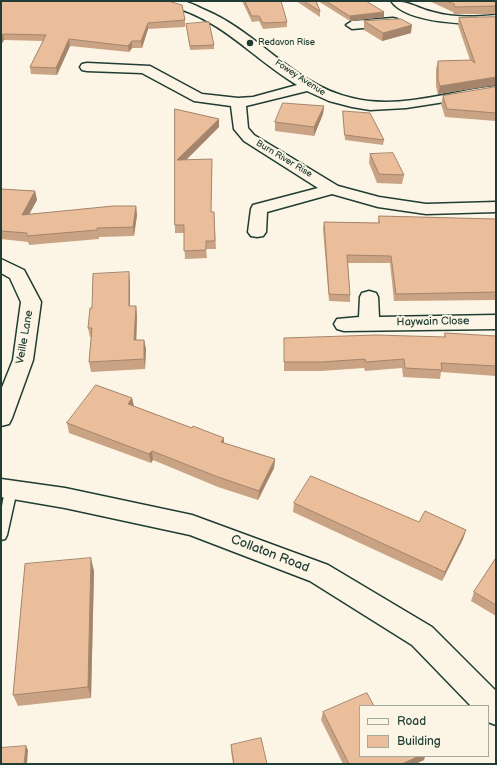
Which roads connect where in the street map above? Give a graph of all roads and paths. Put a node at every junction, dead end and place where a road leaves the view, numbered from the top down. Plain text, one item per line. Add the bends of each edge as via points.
1 (167, 1) edge
2 (397, 1) edge
3 (428, 15) junction
4 (496, 19) edge
5 (352, 25) edge
6 (87, 67) dead end
7 (309, 86) junction
8 (496, 90) edge
9 (238, 102) junction
10 (332, 189) junction
11 (496, 207) edge
12 (257, 232) dead end
13 (1, 266) edge
14 (369, 297) dead end
15 (496, 322) edge
16 (369, 323) junction
17 (344, 324) dead end
18 (1, 418) edge
19 (6, 489) edge
20 (1, 535) edge
21 (496, 711) edge

1 - 7 street, Fowey Avenue via 213,18
2 - 3 street
3 - 4 street via 463,21
3 - 5 street via 408,21
6 - 9 street via 145,69 199,98
7 - 8 street, Fowey Avenue via 323,94 353,103 398,106
7 - 9 street via 253,101
9 - 10 street, Burn River Rise via 241,129 249,138
10 - 11 street, Burn River Rise via 378,202 426,209
10 - 12 street, Burn River Rise via 259,209
13 - 18 street, Veille Lane via 17,274 31,302 23,360
14 - 16 street
15 - 16 street, Haywain Close
16 - 17 street, Haywain Close
19 - 20 lane
19 - 21 street, Collaton Road via 65,498 192,525 319,573 422,636

